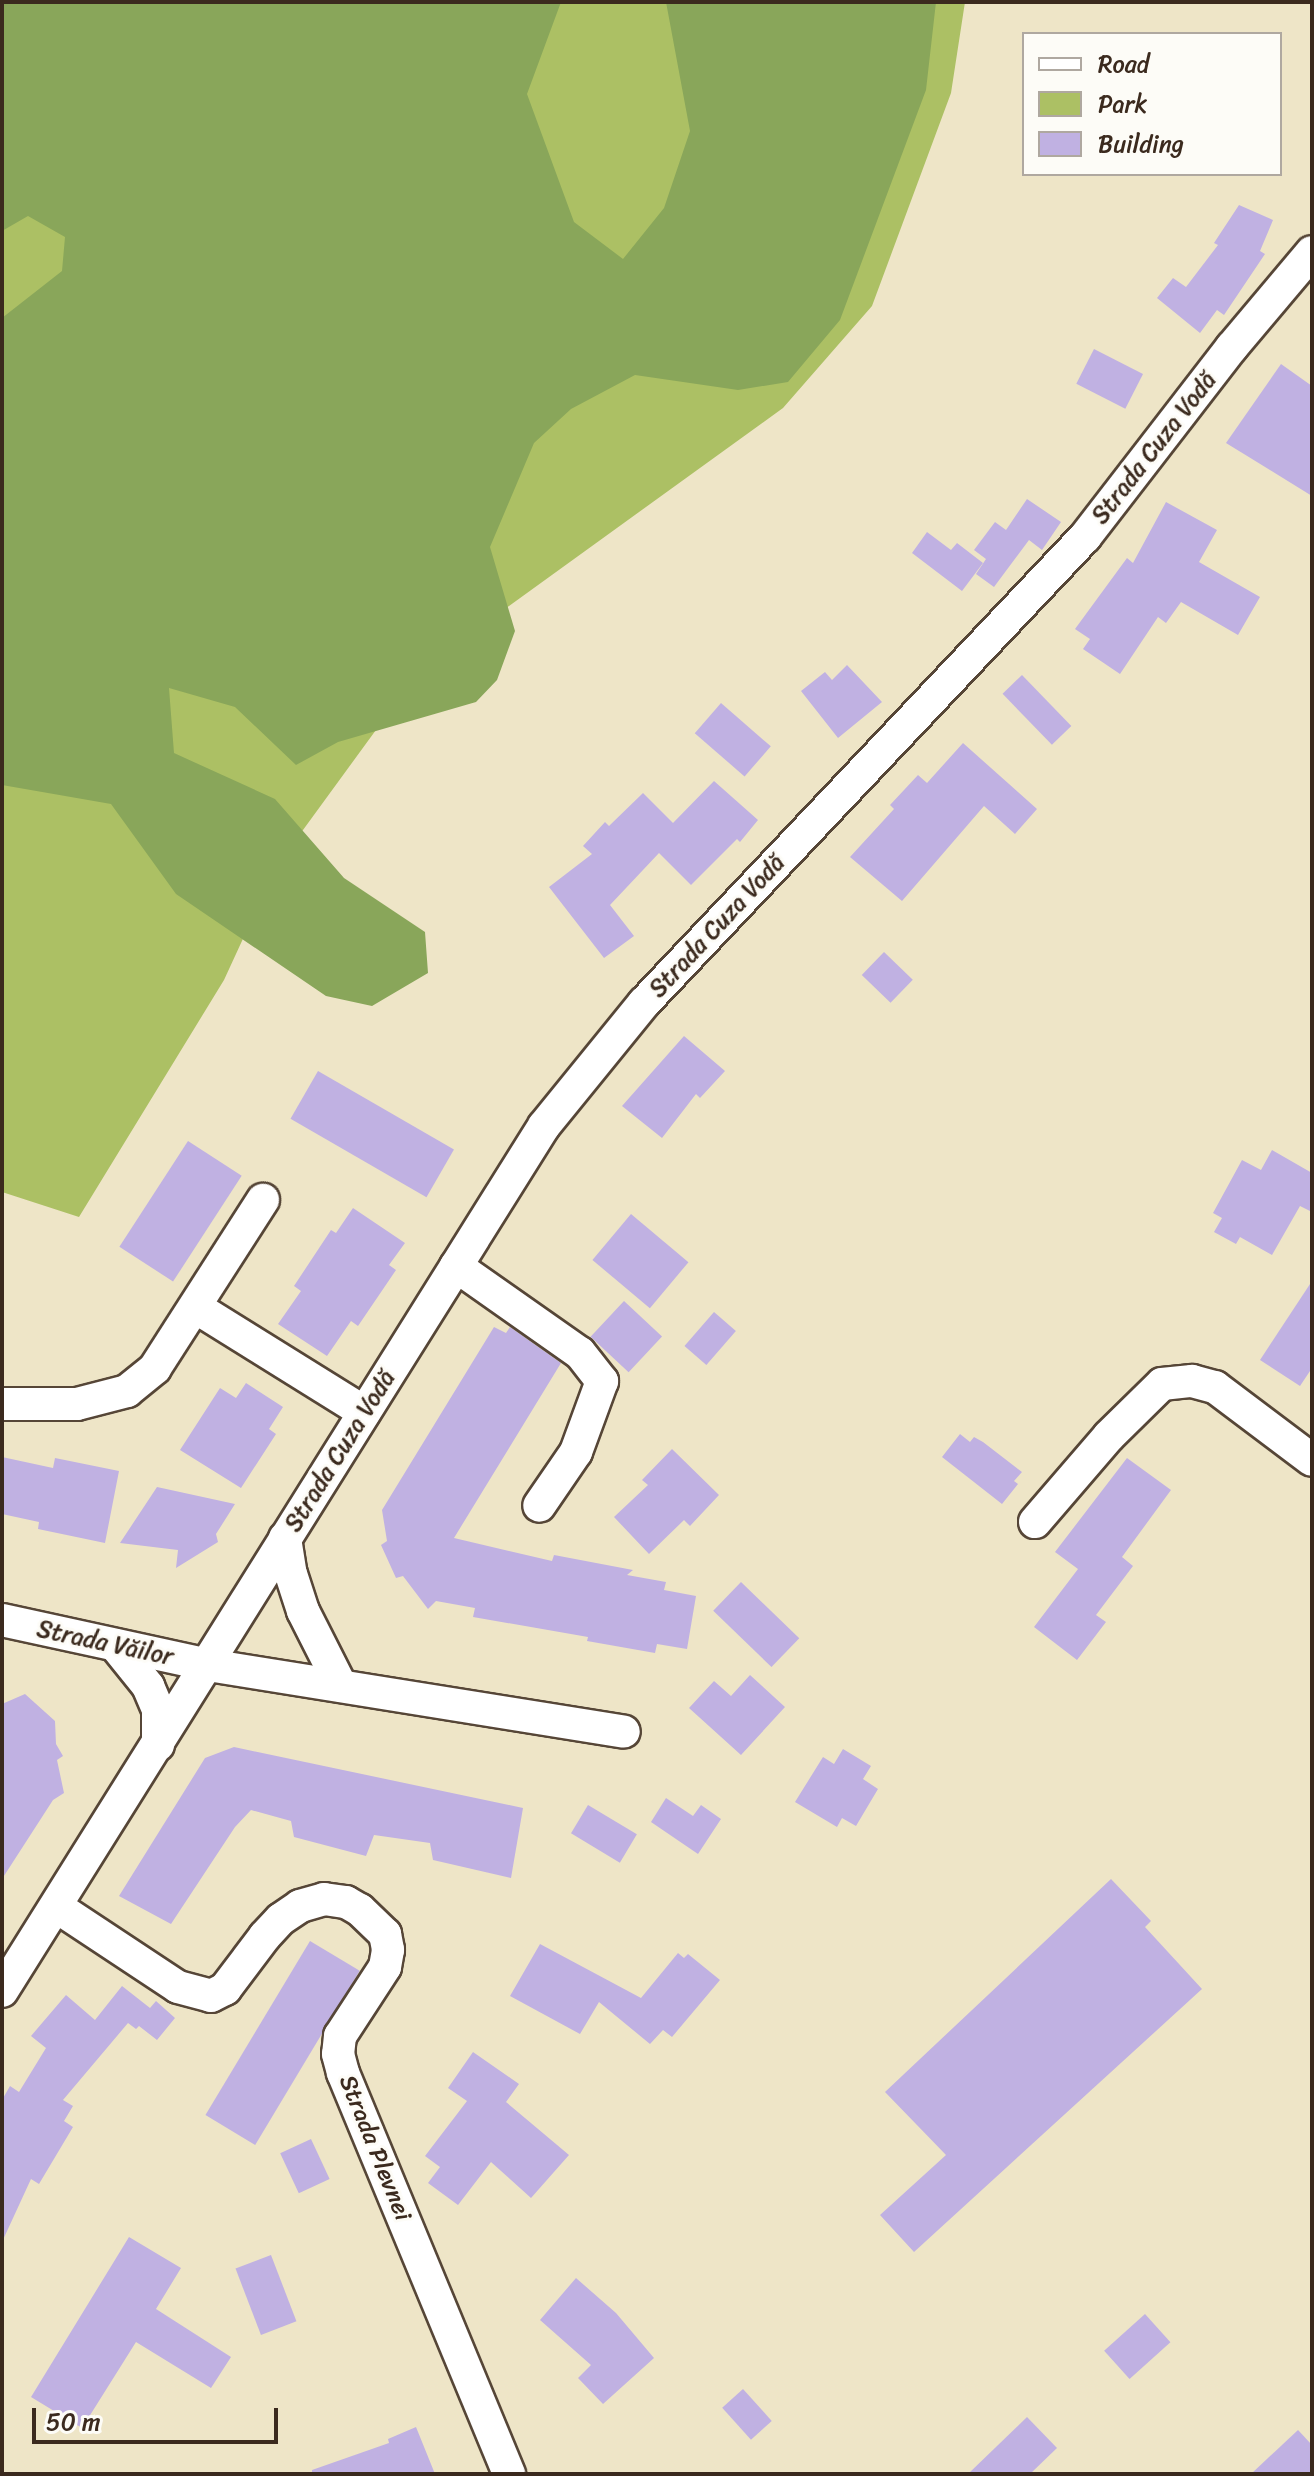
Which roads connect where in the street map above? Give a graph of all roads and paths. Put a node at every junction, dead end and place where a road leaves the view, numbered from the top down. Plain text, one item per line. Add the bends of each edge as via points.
1 (1312, 252) edge
2 (263, 1200) dead end
3 (456, 1266) junction
4 (197, 1308) junction
5 (2, 1404) edge
6 (364, 1412) junction
7 (1312, 1460) edge
8 (539, 1506) dead end
9 (1035, 1522) dead end
10 (285, 1538) junction
11 (2, 1620) edge
12 (115, 1645) junction
13 (208, 1665) junction
14 (341, 1686) junction
15 (624, 1732) dead end
16 (158, 1745) junction
17 (57, 1907) junction
18 (2, 1991) edge
19 (509, 2474) edge

1 - 3 street, Strada Cuza Vodă via 1085,537 644,1003 544,1126
2 - 4 street
3 - 6 street, Strada Cuza Vodă
3 - 8 street via 580,1353 602,1381 576,1452
4 - 5 street via 155,1368 127,1391 77,1404
4 - 6 street
6 - 10 street, Strada Cuza Vodă
7 - 9 street via 1215,1387 1192,1381 1162,1384
10 - 13 street, Strada Cuza Vodă
10 - 14 street via 303,1611
11 - 12 street, Strada Văilor
12 - 13 street, Strada Văilor
12 - 16 street via 148,1686 158,1710
13 - 14 street
13 - 16 street, Strada Cuza Vodă
14 - 15 street
16 - 17 street, Strada Cuza Vodă
17 - 18 street, Strada Cuza Vodă
17 - 19 street, Strada Plevnei via 178,1987 211,1996 225,1989 265,1936 300,1906 324,1899 346,1902 385,1934 385,1967 340,2036 338,2054

